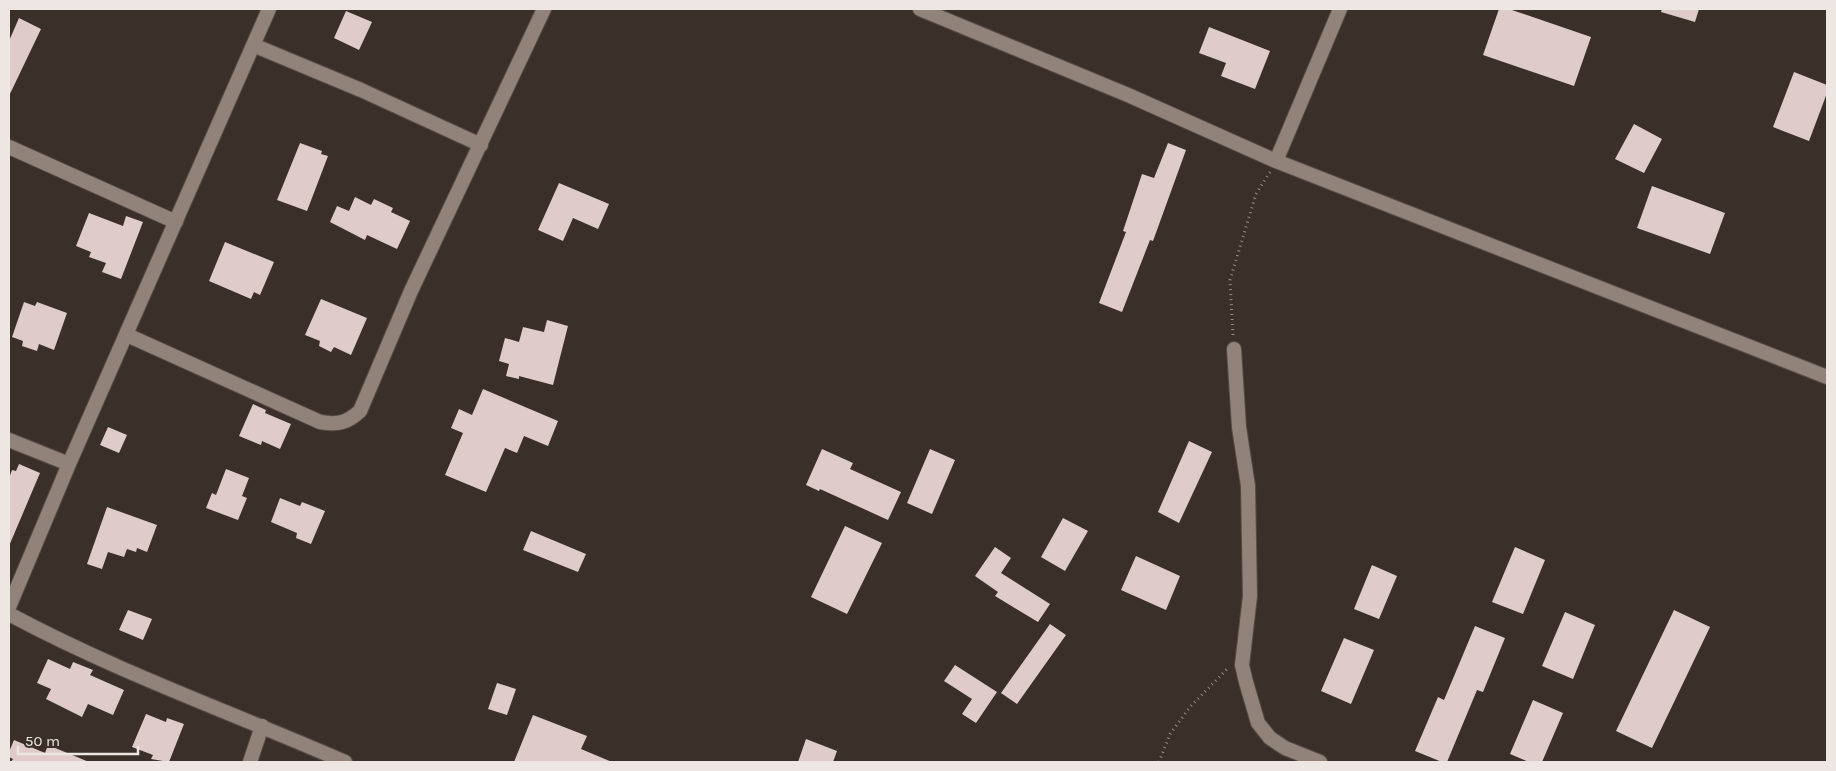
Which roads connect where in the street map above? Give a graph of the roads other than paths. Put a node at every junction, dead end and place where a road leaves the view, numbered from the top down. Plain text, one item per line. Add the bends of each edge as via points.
1 (269, 9) edge
2 (544, 9) edge
3 (920, 9) edge
4 (1340, 9) edge
5 (253, 45) junction
6 (481, 145) junction
7 (9, 147) edge
8 (1276, 160) junction
9 (176, 222) junction
10 (127, 335) junction
11 (1234, 349) road end
12 (1827, 377) edge
13 (9, 440) edge
14 (69, 464) junction
15 (9, 607) edge
16 (9, 614) edge
17 (262, 726) junction
18 (250, 762) edge
19 (345, 762) edge
20 (1320, 762) edge

1 - 5 street
2 - 6 street
3 - 8 street
4 - 8 street
5 - 6 street
5 - 9 street
6 - 10 street via 411,291 360,411 344,424 320,422
7 - 9 street
8 - 12 street
9 - 10 street
10 - 14 street
11 - 20 street via 1239,427 1248,486 1250,596 1242,665 1258,722 1270,738 1285,748
13 - 14 street
14 - 15 street
16 - 17 street via 71,647
17 - 18 street
17 - 19 street

